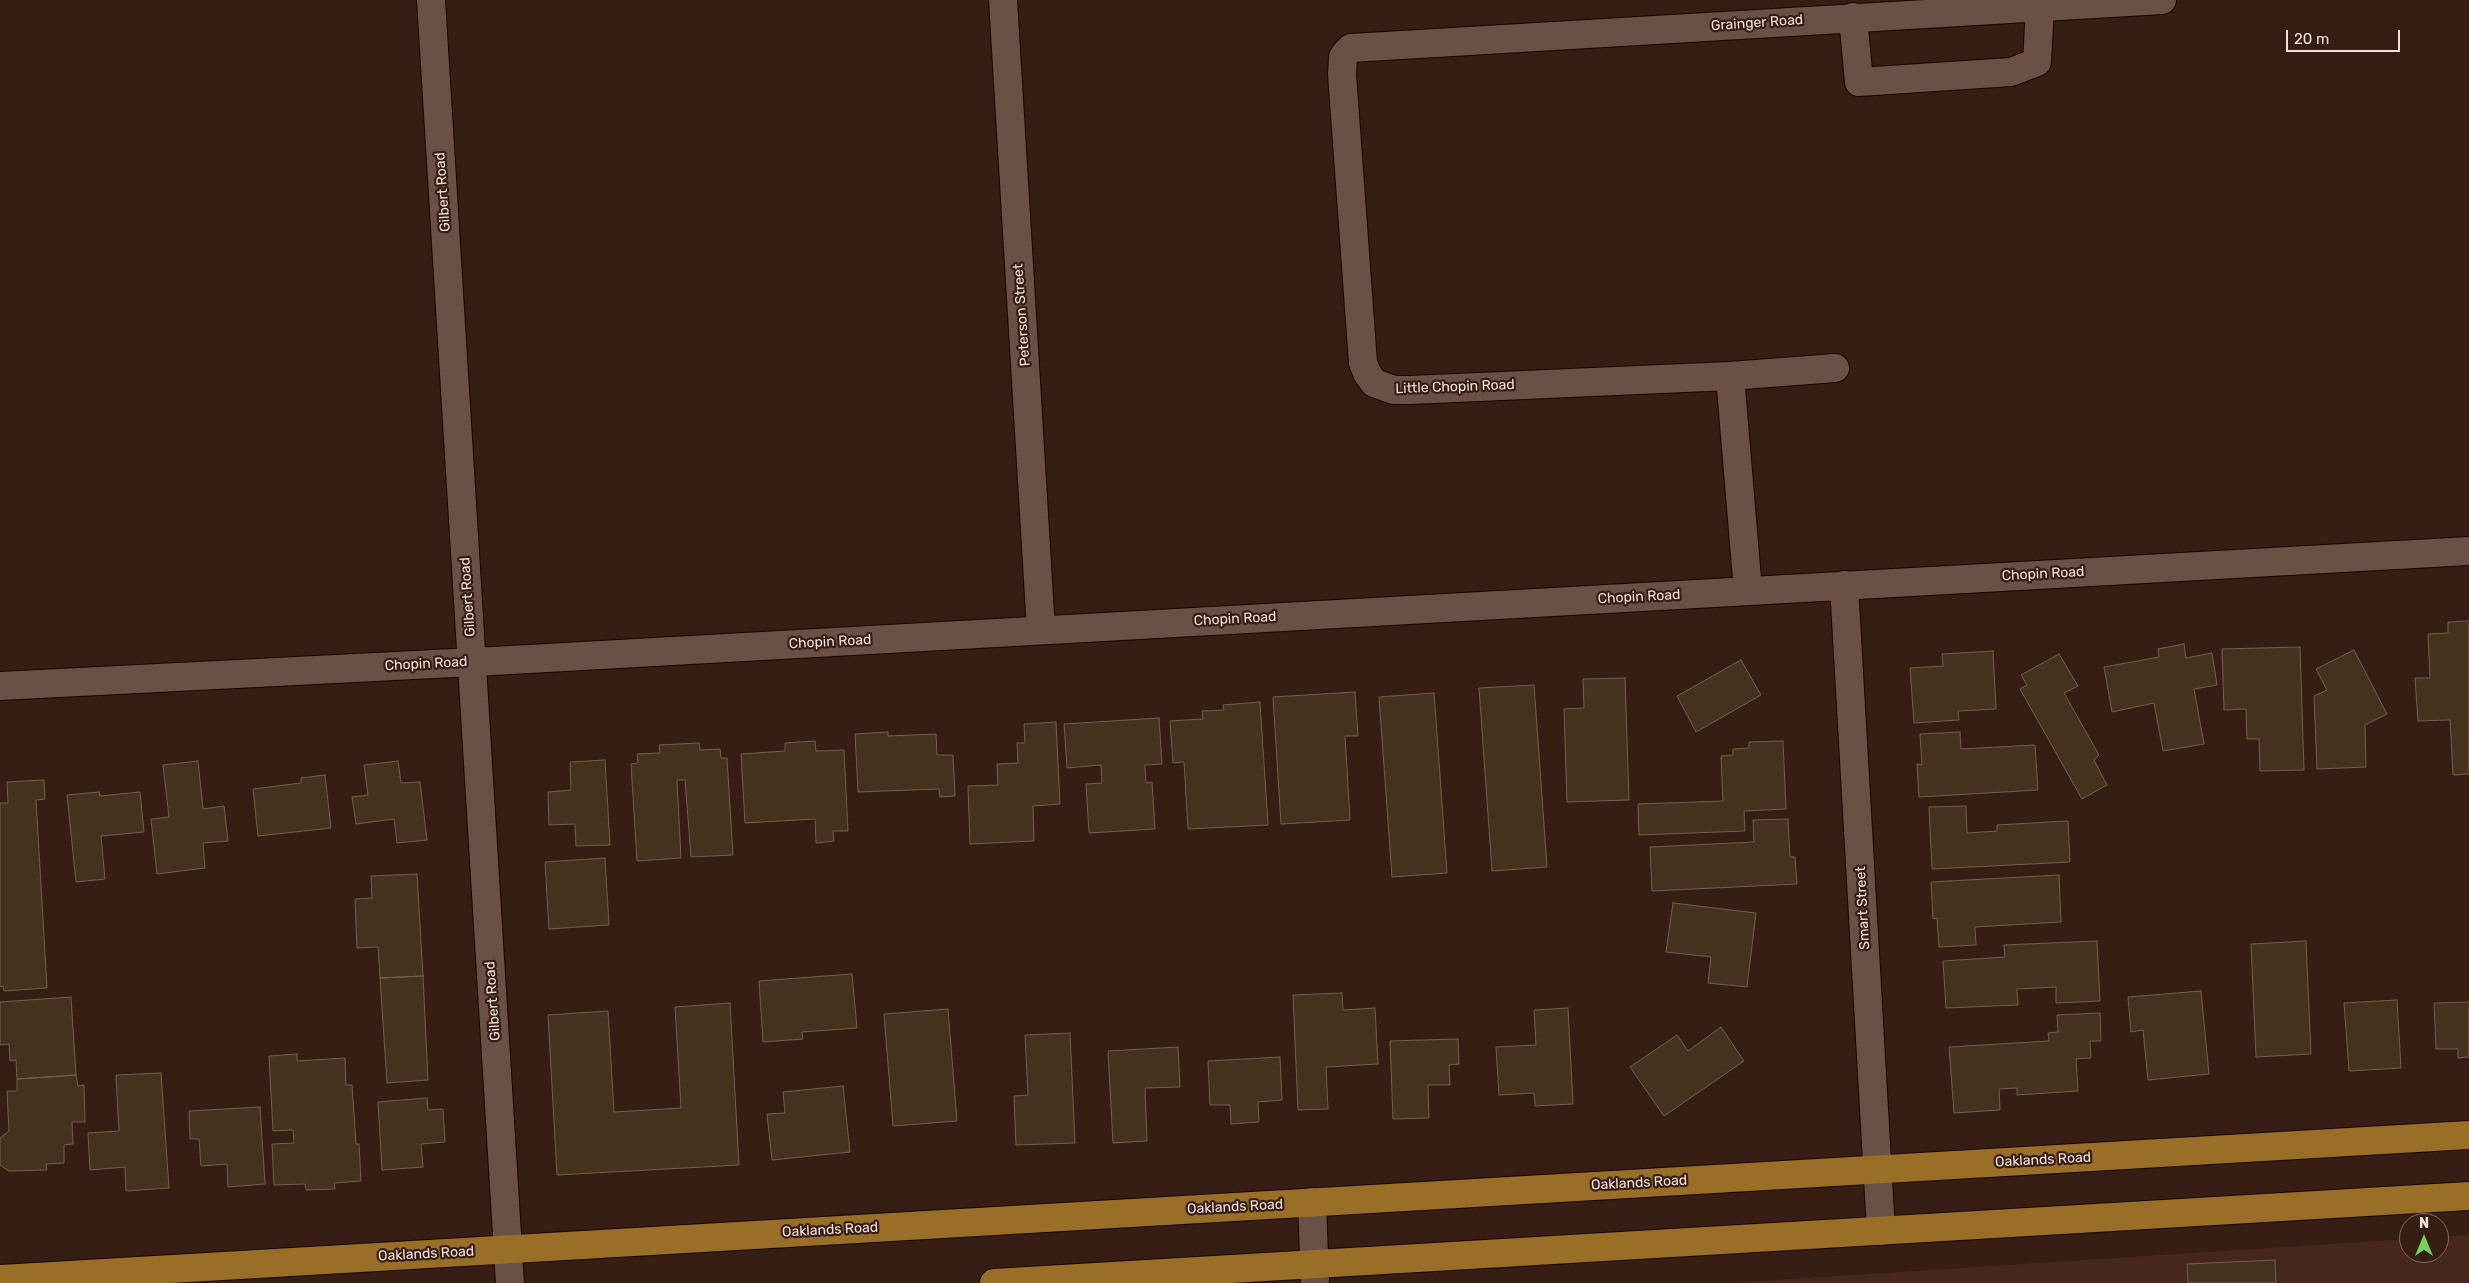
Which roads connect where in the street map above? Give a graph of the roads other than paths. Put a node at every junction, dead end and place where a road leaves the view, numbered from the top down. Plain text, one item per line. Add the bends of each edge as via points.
1 (431, 0) edge
2 (1002, 0) edge
3 (2162, 0) edge
4 (2040, 7) junction
5 (1886, 8) edge
6 (1854, 18) junction
7 (1351, 48) joint
8 (1835, 368) dead end
9 (1730, 376) junction
10 (2469, 551) edge
11 (1844, 585) junction
12 (1748, 591) junction
13 (1041, 630) junction
14 (472, 662) junction
15 (0, 686) edge
16 (2469, 1135) edge
17 (1877, 1170) junction
18 (2469, 1196) edge
19 (1312, 1202) junction
20 (1881, 1231) junction
21 (508, 1249) junction
22 (1314, 1274) edge
23 (188, 1276) edge
24 (0, 1279) edge
25 (510, 1283) edge
26 (994, 1283) edge

1 - 14 street, Gilbert Road
2 - 13 street, Peterson Street
3 - 4 street, Grainger Road
4 - 5 street, Grainger Road
4 - 6 street via 2037,62 2011,72 1859,82
5 - 6 street, Grainger Road
6 - 7 street, Grainger Road
7 - 9 street, Little Chopin Road via 1343,57 1342,74 1363,363 1374,383 1394,390 1410,390
8 - 9 street, Little Chopin Road
9 - 12 street
10 - 11 street, Chopin Road
11 - 12 street, Chopin Road
11 - 17 street, Smart Street
12 - 13 street, Chopin Road
13 - 14 street, Chopin Road
14 - 15 street, Chopin Road
14 - 21 street, Gilbert Road
16 - 17 main road, Oaklands Road
17 - 19 main road, Oaklands Road
17 - 20 street, Smart Street
18 - 20 main road
19 - 21 main road, Oaklands Road
19 - 22 street
20 - 22 main road
21 - 23 main road, Oaklands Road
21 - 25 street, Gilbert Road
22 - 26 main road
23 - 24 main road, Oaklands Road

